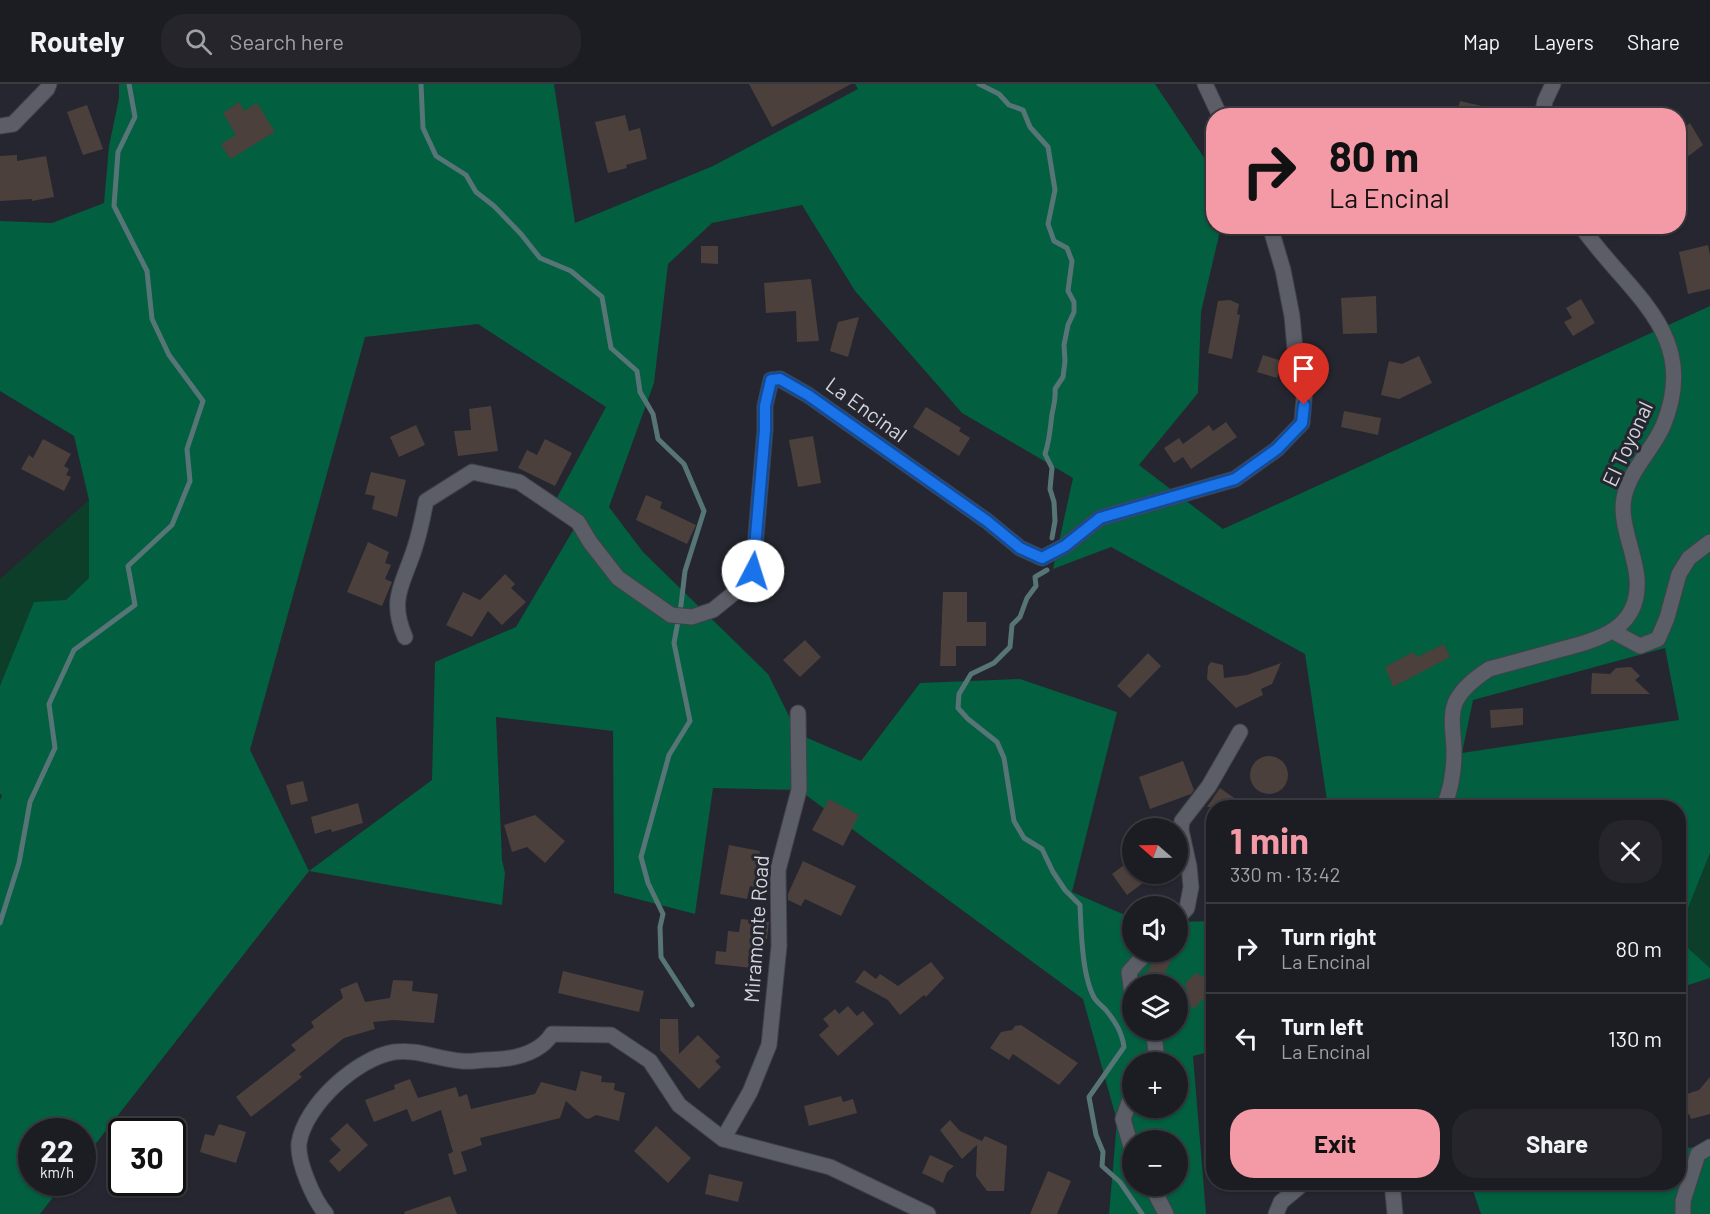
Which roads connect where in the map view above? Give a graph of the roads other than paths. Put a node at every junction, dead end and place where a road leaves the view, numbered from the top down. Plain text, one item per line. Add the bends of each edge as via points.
1 (1205, 84) edge
2 (1553, 84) edge
3 (48, 87) edge
4 (1216, 108) edge
5 (1544, 108) edge
6 (0, 126) edge
7 (1272, 234) edge
8 (1586, 234) edge
9 (1710, 542) edge
10 (1612, 631) junction
11 (405, 637) dead end
12 (798, 713) dead end
13 (1240, 732) dead end
14 (1445, 800) edge
15 (1188, 903) edge
16 (1138, 962) edge
17 (1129, 974) edge
18 (723, 1139) junction
19 (1710, 1148) edge
20 (1295, 1190) edge
21 (1393, 1190) edge
22 (1157, 1196) edge
23 (326, 1214) edge
24 (928, 1214) edge
25 (1166, 1214) edge
26 (1276, 1214) edge
27 (1395, 1214) edge
28 (1683, 1214) edge

1 - 4 street
2 - 5 street
3 - 6 street via 14,124
7 - 11 street, La Encinal via 1305,388 1302,423 1277,449 1235,479 1100,518 1065,546 1042,558 1020,548 808,395 780,379 771,380 765,406 753,571 713,610 692,617 671,615 618,578 578,522 519,482 472,472 426,501 415,547 398,591 398,621
8 - 10 street, El Toyonal via 1647,305 1670,346 1674,369 1673,398 1662,428 1630,479 1624,498 1637,595 1631,613
9 - 10 street via 1689,558 1679,574 1668,618 1658,639 1640,646
10 - 14 street, El Toyonal via 1592,641 1489,669 1476,677 1456,701 1452,714 1454,756
12 - 18 street, Miramonte Road via 799,790 778,870 778,946 769,1045 750,1092
13 - 15 street via 1209,786 1182,821 1191,887
16 - 17 street
18 - 23 street via 679,1106 650,1061 611,1035 552,1034 536,1050 500,1061 461,1061 416,1051 394,1052 360,1066 327,1092 303,1130 300,1157
18 - 24 street via 830,1167
19 - 28 street via 1698,1154 1683,1201
20 - 26 street via 1281,1202
21 - 27 street
22 - 25 street

